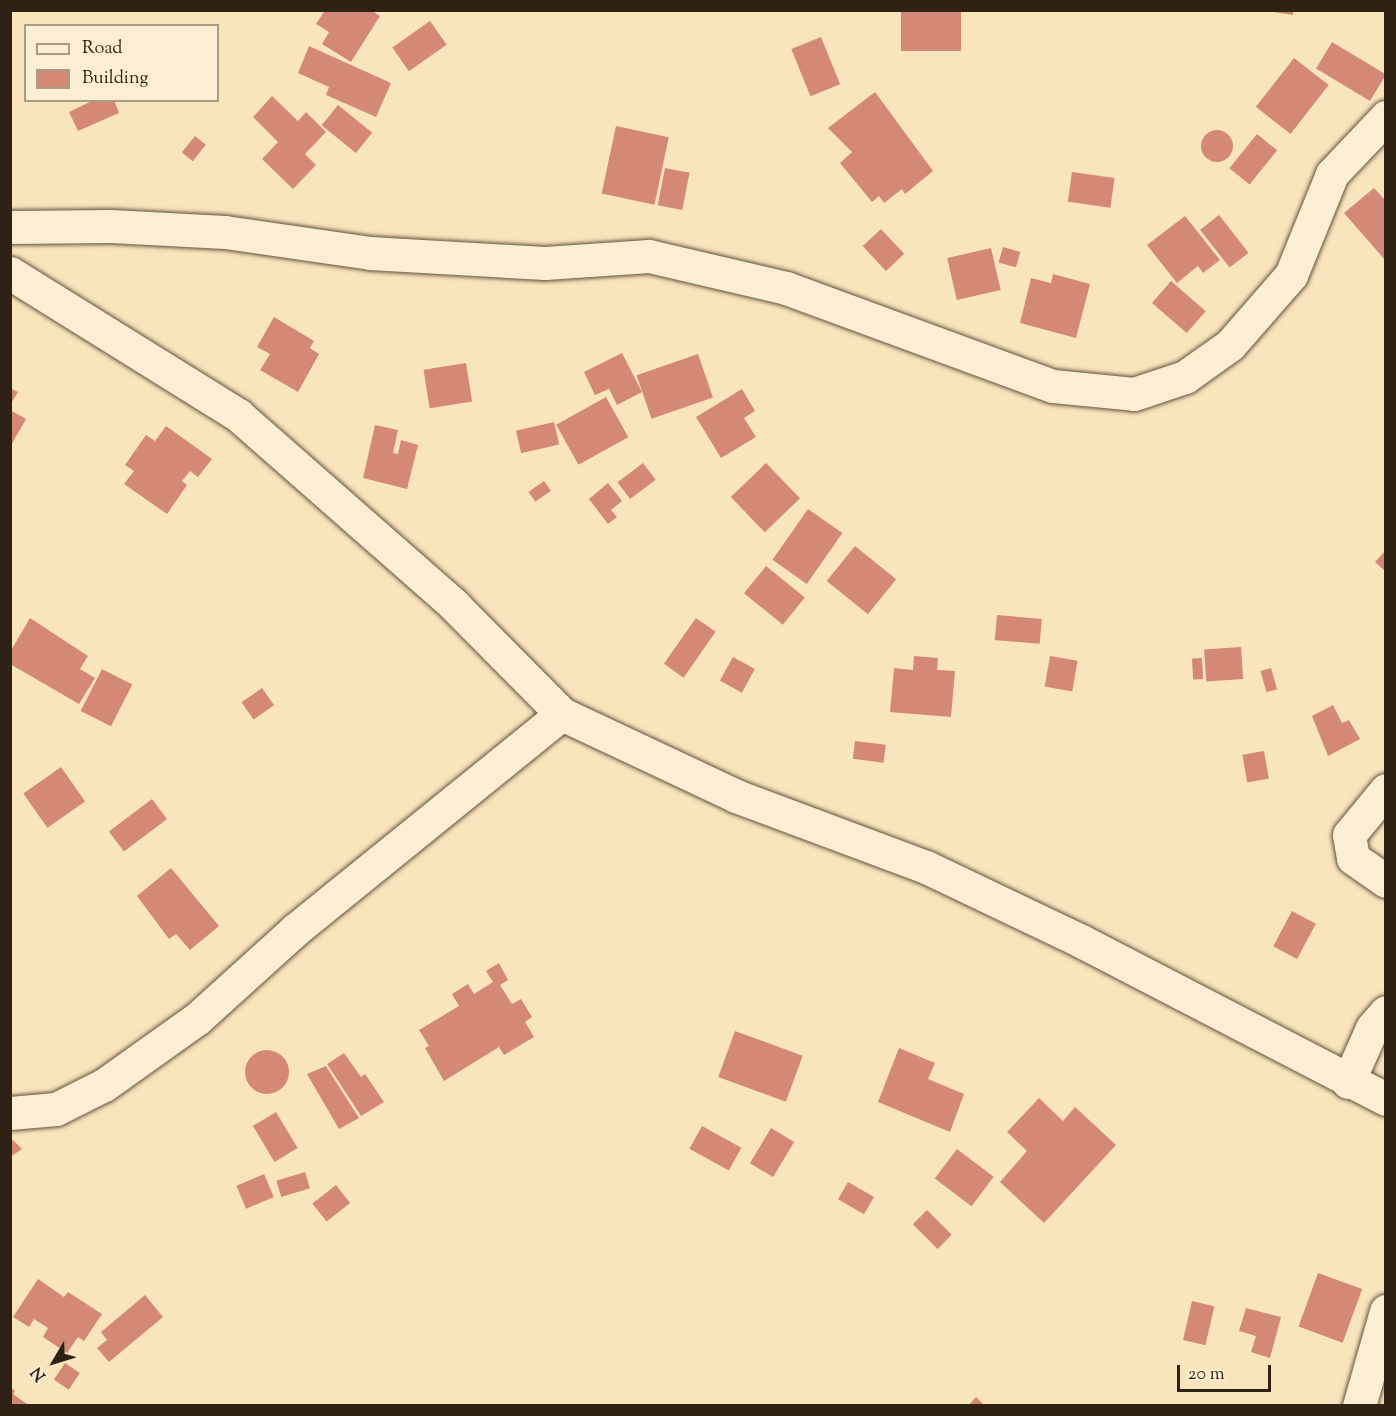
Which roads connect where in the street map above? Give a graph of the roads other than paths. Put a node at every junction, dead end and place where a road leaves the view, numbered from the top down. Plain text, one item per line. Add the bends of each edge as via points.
1 (1386, 117) edge
2 (10, 227) edge
3 (10, 273) edge
4 (562, 714) junction
5 (1386, 790) edge
6 (1386, 881) edge
7 (1386, 1012) edge
8 (1348, 1082) junction
9 (1386, 1099) edge
10 (10, 1113) edge
11 (1386, 1311) edge
12 (1359, 1406) edge

1 - 2 street via 1332,174 1291,275 1230,345 1185,377 1134,394 1053,386 786,288 649,256 545,263 370,253 225,232 111,226
3 - 4 street via 238,415 454,605
4 - 8 street via 736,796 926,867 1081,941
4 - 10 street via 295,930 188,1024 104,1085 56,1109
5 - 6 street via 1349,835 1353,858
7 - 8 street via 1372,1028
8 - 9 street
11 - 12 street

